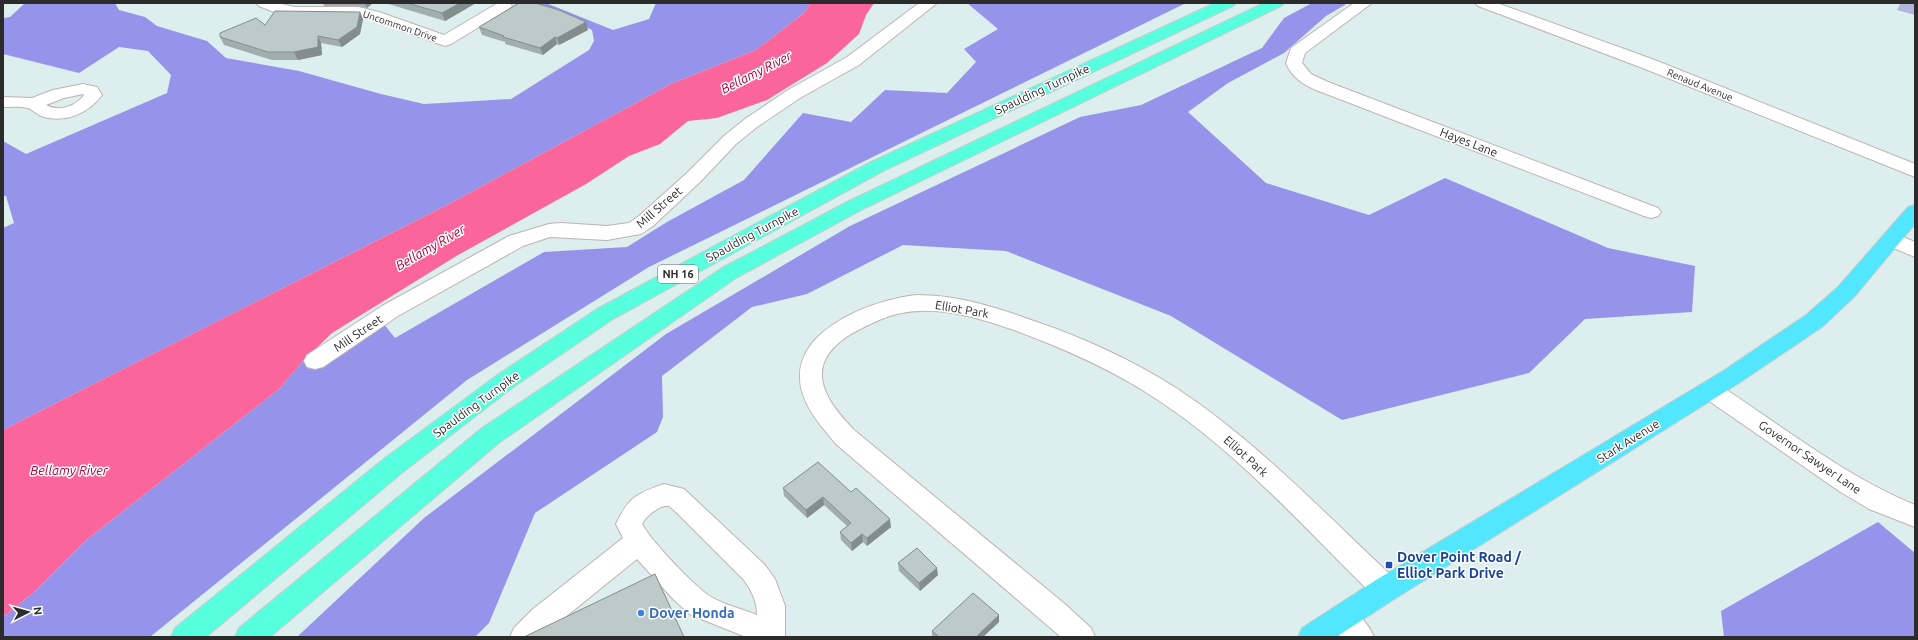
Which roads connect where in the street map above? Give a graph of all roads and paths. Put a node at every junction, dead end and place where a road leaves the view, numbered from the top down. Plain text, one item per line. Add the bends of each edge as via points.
1 (264, 3) edge
2 (929, 3) edge
3 (1228, 3) edge
4 (1276, 3) edge
5 (1364, 3) edge
6 (1483, 3) edge
7 (504, 6) dead end
8 (3, 102) edge
9 (34, 103) dead end
10 (1915, 171) edge
11 (1915, 211) edge
12 (1651, 212) dead end
13 (1891, 240) junction
14 (1915, 250) edge
15 (315, 361) dead end
16 (1710, 390) junction
17 (1915, 516) edge
18 (638, 542) junction
19 (1386, 589) junction
20 (1351, 628) edge
21 (185, 637) edge
22 (249, 637) edge
23 (524, 637) edge
24 (771, 637) edge
25 (1081, 637) edge
26 (1312, 637) edge

1 - 7 street, Uncommon Drive via 284,11 358,12 373,15 445,41
2 - 15 street, Mill Street via 853,61 794,94 751,123 646,221 634,229 607,233 549,231 516,241 396,308
3 - 21 highway, Spaulding Turnpike / NH 16 via 876,167 605,314 504,382 394,465
4 - 22 highway, Spaulding Turnpike / NH 16 via 854,206 730,273 491,435
5 - 12 street, Hayes Lane via 1297,51 1294,63 1301,74 1320,85
6 - 10 street, Renaud Avenue via 1646,63
8 - 9 street
11 - 13 main road, Stark Avenue
13 - 14 street
13 - 16 main road, Stark Avenue via 1846,292 1814,321
16 - 17 street, Governor Sawyer Lane via 1848,484 1878,501
16 - 19 main road, Stark Avenue
18 - 23 street via 543,618
18 - 24 street via 701,606 759,629
18 - 24 street via 629,524 634,513 650,500 664,495 675,496 754,572 765,588 771,606
19 - 20 main road, Stark Avenue
19 - 25 street, Elliot Park via 1218,431 1191,410 1145,381 1086,349 996,316 940,303 894,306 874,312 842,329 822,346 812,365 812,384 819,403 829,419 845,436
20 - 26 main road, Stark Avenue

